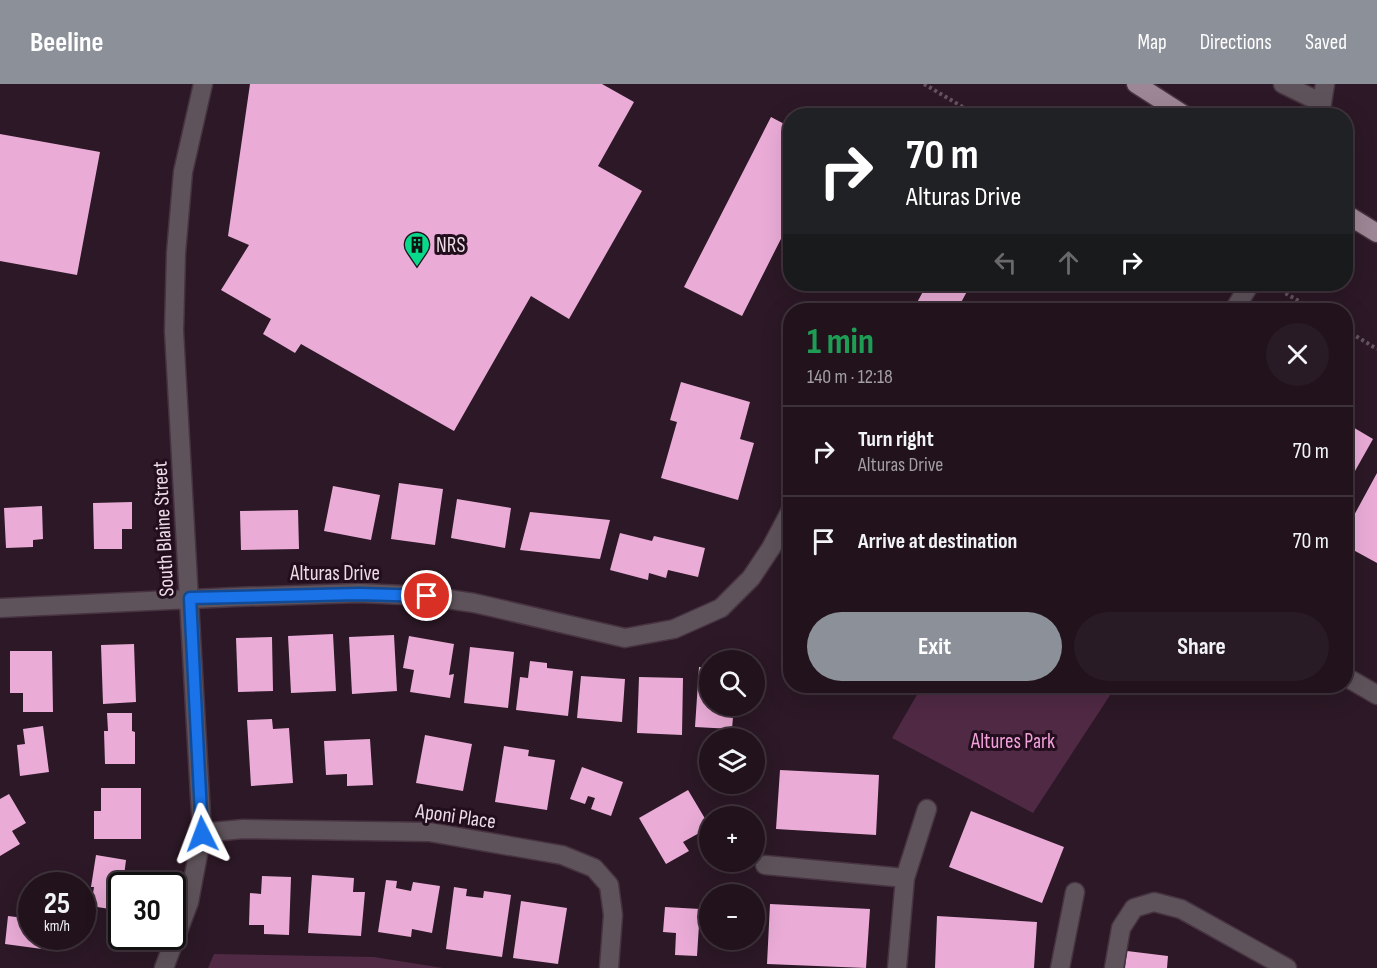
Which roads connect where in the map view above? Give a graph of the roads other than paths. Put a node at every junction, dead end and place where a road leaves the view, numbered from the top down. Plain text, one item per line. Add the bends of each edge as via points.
1 (203, 84) edge
2 (1136, 84) edge
3 (1283, 84) edge
4 (1325, 84) edge
5 (1174, 108) edge
6 (1318, 108) edge
7 (1319, 108) edge
8 (1353, 218) edge
9 (1377, 233) edge
10 (783, 525) edge
11 (190, 598) junction
12 (0, 608) edge
13 (1353, 681) edge
14 (1377, 695) edge
15 (927, 809) dead end
16 (202, 834) junction
17 (765, 865) dead end
18 (905, 878) junction
19 (1075, 892) dead end
20 (1255, 960) edge
21 (164, 968) edge
22 (609, 968) edge
23 (897, 968) edge
24 (1060, 968) edge
25 (1114, 968) edge
26 (1287, 968) edge

1 - 11 street, South Blaine Street via 183,172 174,331
2 - 5 main road
3 - 6 street
4 - 7 street
8 - 9 main road
10 - 11 street, Alturas Drive via 751,579 721,608 674,629 625,638 427,596
11 - 12 street, Alturas Drive
11 - 16 street, South Blaine Street
13 - 14 street
15 - 18 street
16 - 21 street, South Blaine Street via 189,902
16 - 22 street, Aponi Place via 243,830 429,832 562,855 594,868 609,885 613,915
17 - 18 street
18 - 23 street
19 - 24 street
20 - 25 street via 1181,909 1154,902 1134,908 1121,928
20 - 26 street

